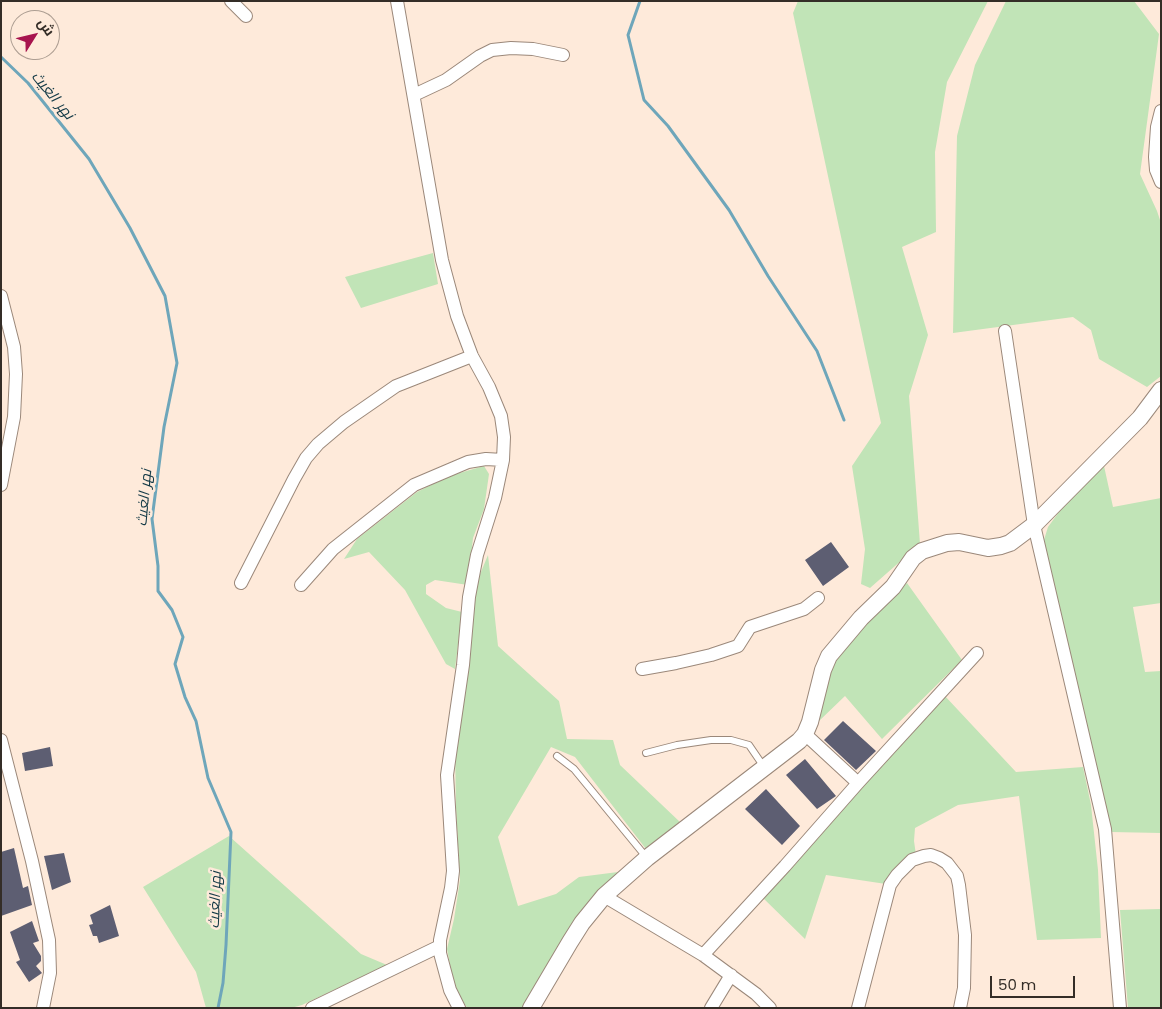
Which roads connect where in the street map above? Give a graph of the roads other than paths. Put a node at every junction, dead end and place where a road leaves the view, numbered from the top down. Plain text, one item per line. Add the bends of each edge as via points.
1 (232, 1) edge
2 (398, 1) edge
3 (246, 16) dead end
4 (563, 55) dead end
5 (414, 95) junction
6 (1161, 112) edge
7 (1161, 182) edge
8 (1, 296) edge
9 (1006, 331) dead end
10 (472, 356) junction
11 (1160, 393) edge
12 (3, 460) edge
13 (503, 460) junction
14 (1, 485) edge
15 (1034, 525) junction
16 (240, 583) dead end
17 (301, 585) dead end
18 (818, 598) dead end
19 (977, 652) dead end
20 (642, 669) dead end
21 (805, 734) junction
22 (1, 740) edge
23 (646, 753) dead end
24 (557, 756) dead end
25 (765, 768) junction
26 (858, 783) junction
27 (647, 858) junction
28 (604, 896) junction
29 (440, 946) junction
30 (703, 955) junction
31 (731, 975) junction
32 (43, 1008) edge
33 (312, 1008) edge
34 (459, 1008) edge
35 (531, 1008) edge
36 (711, 1008) edge
37 (770, 1008) edge
38 (858, 1008) edge
39 (960, 1008) edge
40 (1120, 1008) edge

1 - 3 street
2 - 5 street
4 - 5 street via 532,49 492,50 446,80
5 - 10 street via 442,260
6 - 7 street via 1155,157
8 - 12 street via 14,347 16,374 14,417
9 - 15 street
10 - 13 street via 500,416 504,437
10 - 16 street via 396,386 318,444 294,479
11 - 15 street via 1140,418
12 - 14 street
13 - 17 street via 486,458 468,462 414,485 333,549
13 - 29 street via 469,597 463,666 447,775 452,880
15 - 21 street via 1001,546 988,548 947,543 922,551 913,558 893,587 829,656
15 - 40 street via 1105,829
18 - 20 street via 804,609 750,627 738,646 712,655
19 - 26 street
21 - 25 street
21 - 26 street
22 - 32 street via 49,940 50,973
23 - 25 lane via 677,745 731,740 749,745
24 - 27 lane via 574,769
25 - 27 street
26 - 30 street
27 - 28 street
28 - 30 street
28 - 35 street via 570,942
29 - 33 street
29 - 34 street via 450,990
30 - 31 street
31 - 36 street
31 - 37 street
38 - 39 street via 890,886 912,860 931,855 947,863 960,885 965,936 964,988

